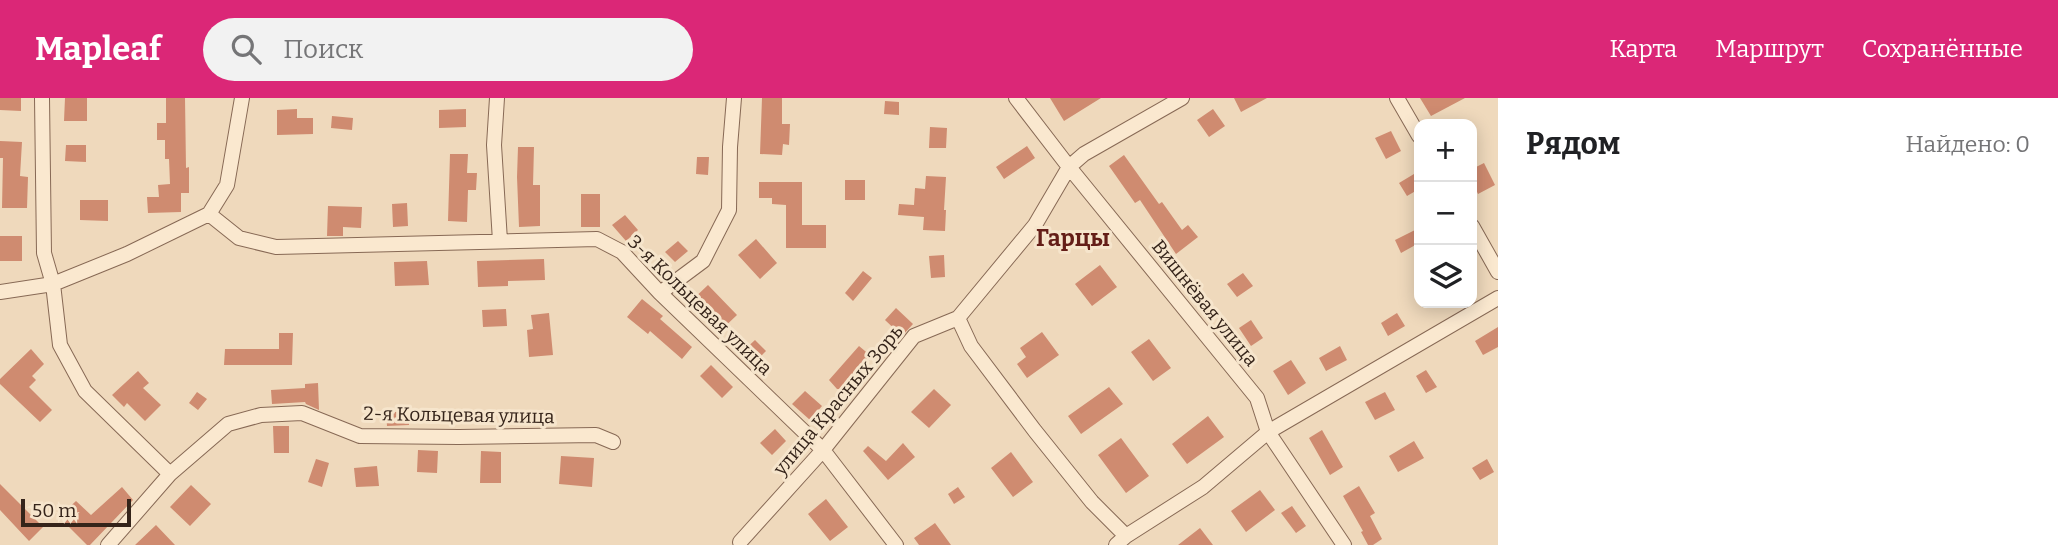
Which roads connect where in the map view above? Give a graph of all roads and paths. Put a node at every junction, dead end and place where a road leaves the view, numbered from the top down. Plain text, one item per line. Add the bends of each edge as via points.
1 (42, 98) edge
2 (242, 98) edge
3 (497, 98) edge
4 (734, 98) edge
5 (1016, 98) edge
6 (1182, 98) edge
7 (1397, 98) edge
8 (1414, 127) edge
9 (1069, 167) junction
10 (209, 214) junction
11 (1477, 235) edge
12 (500, 241) junction
13 (1498, 272) edge
14 (53, 284) junction
15 (0, 292) edge
16 (660, 293) junction
17 (1498, 298) edge
18 (958, 318) junction
19 (1268, 432) junction
20 (613, 442) dead end
21 (823, 450) junction
22 (170, 474) junction
23 (1121, 541) edge
24 (740, 542) dead end
25 (108, 545) edge
26 (896, 545) edge
27 (1344, 545) edge

1 - 14 street via 44,253
2 - 10 street via 227,185
3 - 12 street via 494,145
4 - 16 street via 729,210 702,261
5 - 9 street, Вишнёвая улица
6 - 9 street, улица Красных Зорь
7 - 8 street
9 - 18 street, улица Красных Зорь via 1035,225
9 - 19 street, Вишнёвая улица via 1257,398
10 - 12 street, 3-я Кольцевая улица via 239,238 276,247
10 - 14 street
11 - 13 street
12 - 16 street, 3-я Кольцевая улица via 597,239 622,252
14 - 15 street
14 - 22 street via 60,345 85,391
16 - 21 street, 3-я Кольцевая улица
17 - 19 street
18 - 21 street, улица Красных Зорь via 914,336
18 - 23 street via 971,346
19 - 23 street via 1203,487
19 - 27 street, Вишнёвая улица
20 - 22 street, 2-я Кольцевая улица via 596,435 360,436 302,413 261,415 228,424
21 - 24 street, улица Красных Зорь
21 - 26 street, 3-я Кольцевая улица
22 - 25 street, 2-я Кольцевая улица

